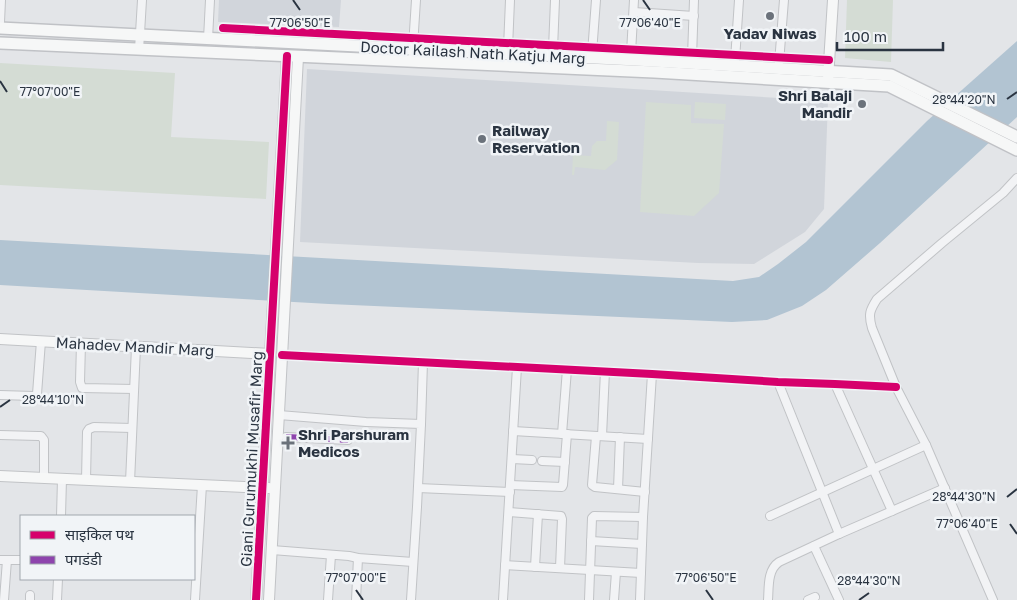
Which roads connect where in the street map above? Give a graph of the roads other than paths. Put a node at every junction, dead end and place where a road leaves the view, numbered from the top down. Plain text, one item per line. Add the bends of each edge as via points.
1 (1, 0) edge
2 (142, 0) edge
3 (210, 0) edge
4 (416, 0) edge
5 (510, 0) edge
6 (556, 0) edge
7 (596, 0) edge
8 (634, 0) edge
9 (694, 0) edge
10 (739, 0) edge
11 (784, 0) edge
12 (833, 0) edge
13 (634, 12) junction
14 (694, 16) junction
15 (0, 22) edge
16 (0, 28) edge
17 (223, 28) dead end
18 (140, 35) junction
19 (208, 39) junction
20 (0, 43) edge
21 (413, 44) junction
22 (508, 49) junction
23 (139, 50) junction
24 (553, 51) junction
25 (592, 53) junction
26 (631, 55) junction
27 (292, 57) junction
28 (692, 58) junction
29 (735, 61) junction
30 (412, 62) junction
31 (779, 63) junction
32 (829, 71) junction
33 (1012, 139) edge
34 (1017, 150) edge
35 (1017, 178) edge
36 (0, 339) edge
37 (41, 341) junction
38 (81, 344) junction
39 (136, 346) junction
40 (270, 354) junction
41 (282, 355) junction
42 (423, 362) junction
43 (517, 367) junction
44 (567, 370) junction
45 (605, 371) junction
46 (652, 374) junction
47 (778, 382) junction
48 (835, 384) junction
49 (896, 387) junction
50 (134, 390) junction
51 (0, 395) edge
52 (279, 415) junction
53 (421, 424) junction
54 (132, 428) junction
55 (513, 431) junction
56 (564, 434) junction
57 (0, 435) edge
58 (599, 436) junction
59 (286, 437) dead end
60 (620, 437) junction
61 (648, 439) junction
62 (348, 440) dead end
63 (926, 446) junction
64 (512, 459) junction
65 (532, 460) dead end
66 (542, 460) dead end
67 (565, 462) junction
68 (873, 470) junction
69 (0, 476) edge
70 (44, 478) junction
71 (62, 479) junction
72 (86, 480) junction
73 (130, 482) junction
74 (202, 485) junction
75 (262, 488) junction
76 (275, 488) junction
77 (418, 488) junction
78 (945, 488) junction
79 (510, 489) junction
80 (618, 489) junction
81 (646, 492) junction
82 (822, 492) junction
83 (892, 511) junction
84 (508, 512) junction
85 (538, 514) junction
86 (61, 515) edge
87 (770, 516) dead end
88 (643, 517) junction
89 (839, 534) junction
90 (590, 541) junction
91 (642, 544) junction
92 (814, 546) junction
93 (272, 550) junction
94 (331, 555) junction
95 (358, 558) junction
96 (3, 560) edge
97 (20, 560) edge
98 (413, 562) junction
99 (505, 565) junction
100 (535, 567) junction
101 (560, 568) junction
102 (589, 570) junction
103 (616, 572) junction
104 (641, 573) junction
105 (58, 580) edge
106 (4, 600) edge
107 (57, 600) edge
108 (195, 600) edge
109 (256, 600) edge
110 (269, 600) edge
111 (328, 600) edge
112 (356, 600) edge
113 (411, 600) edge
114 (503, 600) edge
115 (589, 600) edge
116 (614, 600) edge
117 (640, 600) edge
118 (768, 600) edge
119 (839, 600) edge
120 (993, 600) edge

1 - 15 street
2 - 18 street
3 - 19 street
4 - 21 street
5 - 22 street
6 - 24 street
7 - 25 street
8 - 13 street
9 - 14 street
10 - 29 street
11 - 31 street
12 - 32 street
13 - 14 street
13 - 26 street
14 - 28 street
16 - 18 main road, Doctor Kailash Nath Katju Marg
17 - 21 street
18 - 19 main road, Doctor Kailash Nath Katju Marg
18 - 23 street
19 - 21 main road, Doctor Kailash Nath Katju Marg
20 - 23 main road, Doctor Kailash Nath Katju Marg
21 - 22 main road, Doctor Kailash Nath Katju Marg
21 - 30 street
22 - 24 main road, Doctor Kailash Nath Katju Marg
23 - 27 main road, Doctor Kailash Nath Katju Marg
24 - 25 main road, Doctor Kailash Nath Katju Marg
25 - 26 main road, Doctor Kailash Nath Katju Marg
26 - 28 main road, Doctor Kailash Nath Katju Marg
27 - 30 main road, Doctor Kailash Nath Katju Marg
27 - 40 street, Giani Gurumukhi Musafir Marg
27 - 41 street, Giani Gurumukhi Musafir Marg
28 - 29 main road, Doctor Kailash Nath Katju Marg
29 - 31 main road, Doctor Kailash Nath Katju Marg
30 - 32 main road, Doctor Kailash Nath Katju Marg via 654,72
31 - 32 main road, Doctor Kailash Nath Katju Marg
32 - 33 main road, Doctor Kailash Nath Katju Marg via 890,86 931,107
32 - 33 main road, Doctor Kailash Nath Katju Marg via 891,75
33 - 34 main road
35 - 49 street via 877,299 871,309 872,328
36 - 37 street, Mahadev Mandir Marg
37 - 38 street, Mahadev Mandir Marg
37 - 51 street via 37,394
38 - 39 street, Mahadev Mandir Marg
38 - 50 street via 82,388
39 - 40 street, Mahadev Mandir Marg
39 - 50 street
40 - 75 street, Giani Gurumukhi Musafir Marg
41 - 42 street
41 - 52 street, Giani Gurumukhi Musafir Marg
42 - 43 street
42 - 53 street
43 - 44 street
43 - 55 street
44 - 45 street
44 - 56 street
45 - 46 street
45 - 58 street
46 - 47 street
46 - 61 street
47 - 48 street
47 - 82 street
48 - 49 street
48 - 68 street
49 - 63 street
50 - 54 street
52 - 53 street
52 - 76 street, Giani Gurumukhi Musafir Marg
53 - 77 street
54 - 72 street via 89,429
54 - 73 street
55 - 56 street
55 - 64 street
56 - 58 street
56 - 67 street
57 - 70 street via 43,438
58 - 60 street
58 - 80 street via 592,484
59 - 62 street
60 - 61 street
60 - 80 street
61 - 81 street
63 - 68 street
63 - 78 street
64 - 65 street
64 - 79 street
66 - 67 street
67 - 79 street via 562,486
68 - 82 street
68 - 83 street
69 - 70 street
70 - 71 street
71 - 72 street
71 - 86 street
72 - 73 street
73 - 74 street
74 - 75 street
74 - 108 street
75 - 76 street
75 - 109 street, Giani Gurumukhi Musafir Marg
76 - 93 street, Giani Gurumukhi Musafir Marg
77 - 79 street
77 - 98 street
78 - 83 street
78 - 120 street
79 - 84 street
80 - 81 street
81 - 88 street
82 - 87 street
82 - 89 street
83 - 89 street
84 - 85 street
84 - 99 street
85 - 100 street
85 - 101 street via 562,518
88 - 90 street via 594,516
88 - 91 street
89 - 92 street
90 - 91 street
90 - 102 street
91 - 104 street
92 - 118 street via 775,565
92 - 119 street
93 - 94 street
93 - 110 street, Giani Gurumukhi Musafir Marg
94 - 95 street
94 - 111 street
95 - 98 street
95 - 112 street
96 - 97 street
96 - 106 street
98 - 113 street
99 - 100 street
99 - 114 street
100 - 101 street
101 - 102 street
102 - 103 street
102 - 115 street
103 - 104 street
103 - 116 street
104 - 117 street
105 - 107 street

